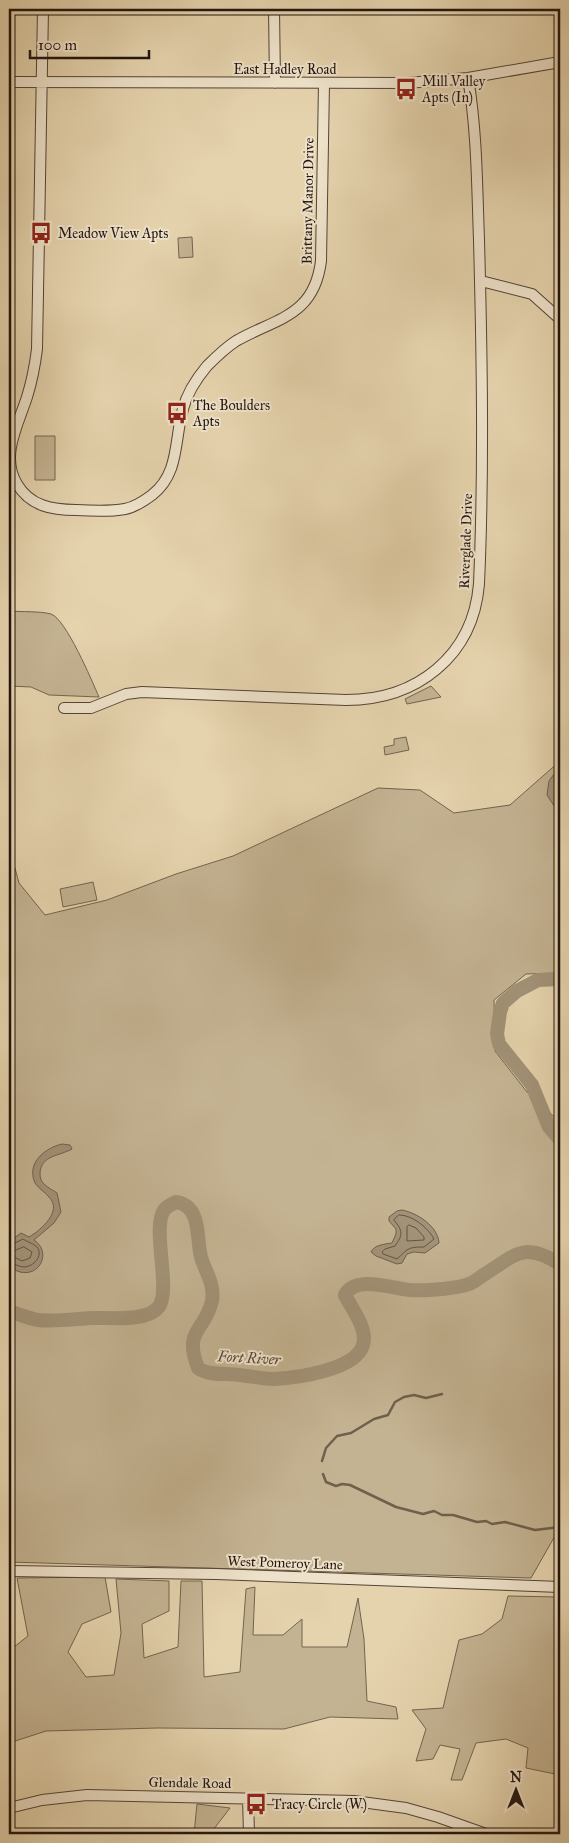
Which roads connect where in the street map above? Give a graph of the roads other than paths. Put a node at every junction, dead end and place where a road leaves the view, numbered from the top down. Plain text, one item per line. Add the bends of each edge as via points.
1 (44, 9) edge
2 (274, 9) edge
3 (560, 62) edge
4 (468, 78) junction
5 (9, 82) edge
6 (42, 82) junction
7 (275, 83) junction
8 (324, 83) junction
9 (481, 281) junction
10 (560, 318) edge
11 (64, 708) dead end
12 (9, 1570) edge
13 (560, 1587) edge
14 (248, 1798) junction
15 (9, 1808) edge
16 (249, 1834) edge
17 (486, 1834) edge

1 - 6 street
2 - 7 street
3 - 4 street, East Hadley Road
4 - 8 street, East Hadley Road via 407,83
4 - 9 street, Riverglade Drive via 476,148
5 - 6 street, East Hadley Road
6 - 7 street, East Hadley Road
6 - 8 street, Brittany Manor Drive via 37,349 31,385 10,457 17,484 27,496 37,504 55,509 122,509 138,504 158,490 171,470 184,406 202,372 232,344 294,312 310,294 321,260
7 - 8 street, East Hadley Road
9 - 10 street via 532,294
9 - 11 street, Riverglade Drive via 483,405 479,593 468,628 444,664 409,688 369,699 147,692 126,694 91,708
12 - 13 street, West Pomeroy Lane
14 - 15 street, Glendale Road via 87,1796 42,1800
14 - 16 street
14 - 17 street, Glendale Road via 354,1801 406,1808

